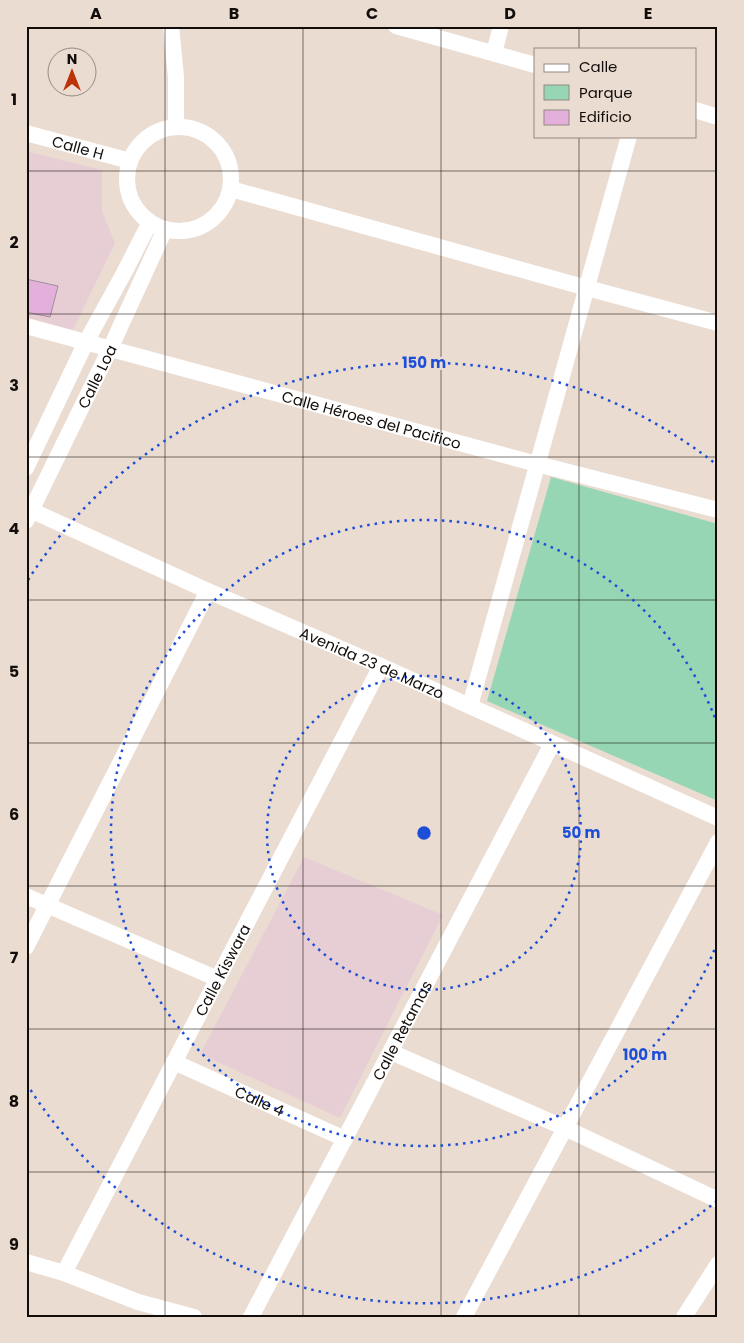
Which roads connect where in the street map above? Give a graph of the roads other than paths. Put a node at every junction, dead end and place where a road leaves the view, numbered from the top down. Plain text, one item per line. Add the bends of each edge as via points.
1 (171, 26) edge
2 (396, 26) edge
3 (501, 26) edge
4 (494, 53) junction
5 (534, 65) edge
6 (696, 110) edge
7 (718, 117) edge
8 (176, 127) junction
9 (26, 132) edge
10 (628, 138) edge
11 (130, 161) junction
12 (231, 189) junction
13 (150, 222) junction
14 (165, 229) junction
15 (586, 288) junction
16 (718, 323) edge
17 (26, 326) edge
18 (86, 342) junction
19 (110, 348) junction
20 (537, 464) junction
21 (26, 468) edge
22 (718, 510) edge
23 (28, 513) edge
24 (208, 590) junction
25 (381, 666) junction
26 (470, 706) junction
27 (552, 744) junction
28 (718, 818) edge
29 (718, 842) edge
30 (26, 896) edge
31 (48, 905) junction
32 (26, 948) edge
33 (218, 979) junction
34 (391, 1052) junction
35 (174, 1062) junction
36 (565, 1128) junction
37 (345, 1139) junction
38 (718, 1200) edge
39 (26, 1262) edge
40 (718, 1264) edge
41 (64, 1273) junction
42 (140, 1309) edge
43 (194, 1317) edge
44 (251, 1317) edge
45 (464, 1317) edge
46 (684, 1317) edge

1 - 8 street
2 - 4 street
3 - 4 street
4 - 5 street
6 - 7 street
8 - 11 street via 148,137
8 - 12 street via 206,134 218,144 232,173
9 - 11 street, Calle H
10 - 15 street
11 - 13 street via 129,194 137,210
12 - 14 street via 214,218 199,227 182,231
12 - 15 street
13 - 14 street
13 - 18 street, Calle Loa
14 - 19 street, Calle Loa
15 - 16 street
15 - 20 street
17 - 18 street, Calle Héroes del Pacifico
18 - 19 street, Calle Héroes del Pacifico
18 - 21 street, Calle Loa
19 - 20 street, Calle Héroes del Pacifico
19 - 23 street, Calle Loa
20 - 22 street, Calle Héroes del Pacifico
20 - 26 street
23 - 24 street, Avenida 23 de Marzo
24 - 25 street, Avenida 23 de Marzo
24 - 31 street
25 - 26 street, Avenida 23 de Marzo
25 - 33 street, Calle Kiswara
26 - 27 street, Avenida 23 de Marzo
27 - 28 street, Avenida 23 de Marzo
27 - 34 street, Calle Retamas
29 - 36 street
30 - 31 street
31 - 32 street
31 - 33 street
33 - 35 street, Calle Kiswara
34 - 36 street
34 - 37 street, Calle Retamas
35 - 37 street, Calle 4
35 - 41 street, Calle Kiswara
36 - 38 street
36 - 45 street
37 - 44 street, Calle Retamas
39 - 41 street
40 - 46 street
41 - 42 street
42 - 43 street

